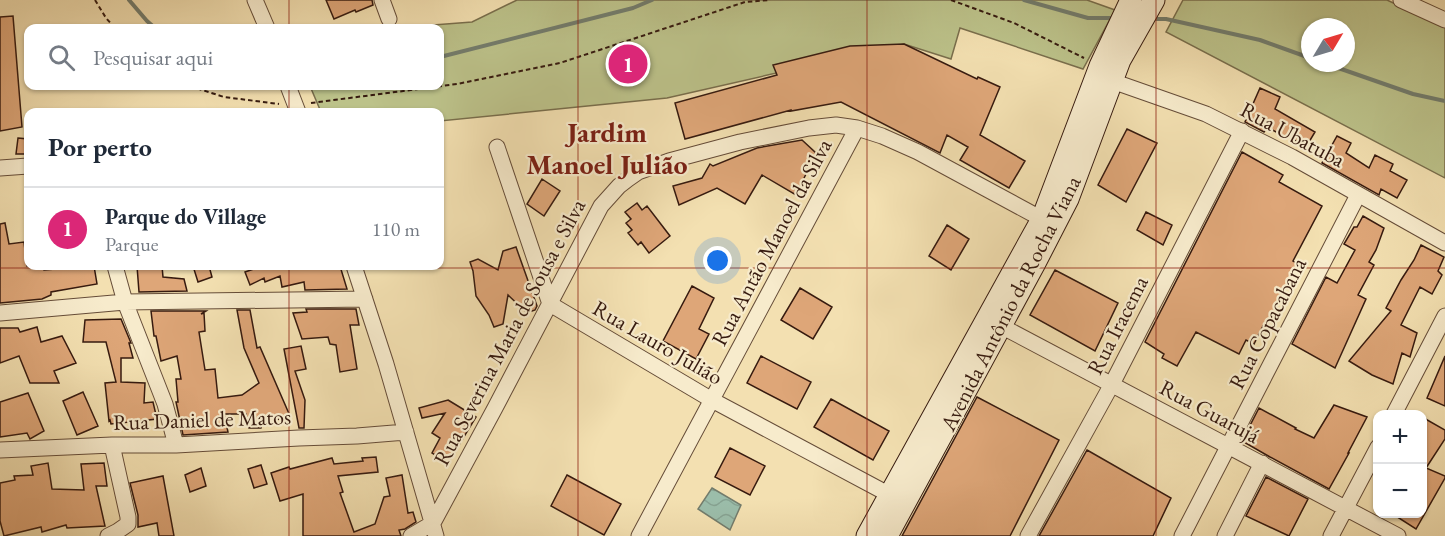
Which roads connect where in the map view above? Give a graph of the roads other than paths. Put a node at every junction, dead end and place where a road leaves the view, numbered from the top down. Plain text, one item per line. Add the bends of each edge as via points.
1 (255, 0) edge
2 (382, 0) edge
3 (1401, 0) edge
4 (1145, 3) edge
5 (389, 19) dead end
6 (1445, 20) edge
7 (265, 24) edge
8 (1110, 65) junction
9 (290, 90) edge
10 (297, 108) edge
11 (857, 128) junction
12 (1242, 131) junction
13 (497, 147) dead end
14 (24, 166) edge
15 (0, 168) edge
16 (1358, 195) junction
17 (1042, 219) junction
18 (1445, 243) edge
19 (116, 270) edge
20 (355, 270) edge
21 (365, 299) junction
22 (125, 302) junction
23 (550, 304) junction
24 (0, 313) edge
25 (1445, 316) edge
26 (1001, 326) junction
27 (1112, 384) junction
28 (712, 400) junction
29 (1396, 410) edge
30 (406, 432) junction
31 (176, 445) junction
32 (112, 446) junction
33 (1229, 446) junction
34 (0, 450) edge
35 (1373, 455) edge
36 (1262, 463) junction
37 (890, 495) junction
38 (1346, 508) junction
39 (435, 530) edge
40 (108, 536) edge
41 (411, 536) edge
42 (639, 536) edge
43 (867, 536) edge
44 (887, 536) edge
45 (1028, 536) edge
46 (1182, 536) edge
47 (1225, 536) edge
48 (1331, 536) edge
49 (1398, 536) edge

1 - 7 street
2 - 5 street
3 - 6 street
4 - 8 main road, Avenida Antônio da Rocha Viana
8 - 12 street, Rua Ubatuba
8 - 17 main road, Avenida Antônio da Rocha Viana
8 - 26 main road, Avenida Antônio da Rocha Viana via 1068,199
9 - 10 street
11 - 17 street, Rua Severina Maria de Sousa e Silva via 918,152
11 - 23 street, Rua Severina Maria de Sousa e Silva via 825,125 791,131 639,172 601,206
11 - 28 street, Rua Antão Manoel da Silva
12 - 16 street, Rua Ubatuba
12 - 27 street, Rua Iracema
13 - 23 street
14 - 15 street
16 - 18 street, Rua Ubatuba
16 - 33 street, Rua Copacabana
17 - 37 main road, Avenida Antônio da Rocha Viana
19 - 22 street
20 - 21 street
21 - 22 street
21 - 30 street
22 - 24 street
22 - 31 street via 165,404
23 - 28 street, Rua Lauro Julião
23 - 39 street, Rua Severina Maria de Sousa e Silva
25 - 29 street
26 - 27 street, Rua Guarujá
26 - 44 main road, Avenida Antônio da Rocha Viana
27 - 33 street, Rua Guarujá
27 - 45 street, Rua Iracema
28 - 37 street, Rua Lauro Julião
28 - 42 street, Rua Antão Manoel da Silva
30 - 31 street, Rua Daniel de Matos
30 - 39 street
31 - 32 street, Rua Daniel de Matos
32 - 34 street, Rua Daniel de Matos
32 - 40 street via 128,524
33 - 36 street, Rua Guarujá
33 - 46 street, Rua Copacabana
35 - 38 street
36 - 38 street, Rua Guarujá
36 - 47 street
37 - 43 main road, Avenida Antônio da Rocha Viana
38 - 48 street
38 - 49 street, Rua Guarujá
39 - 41 street

